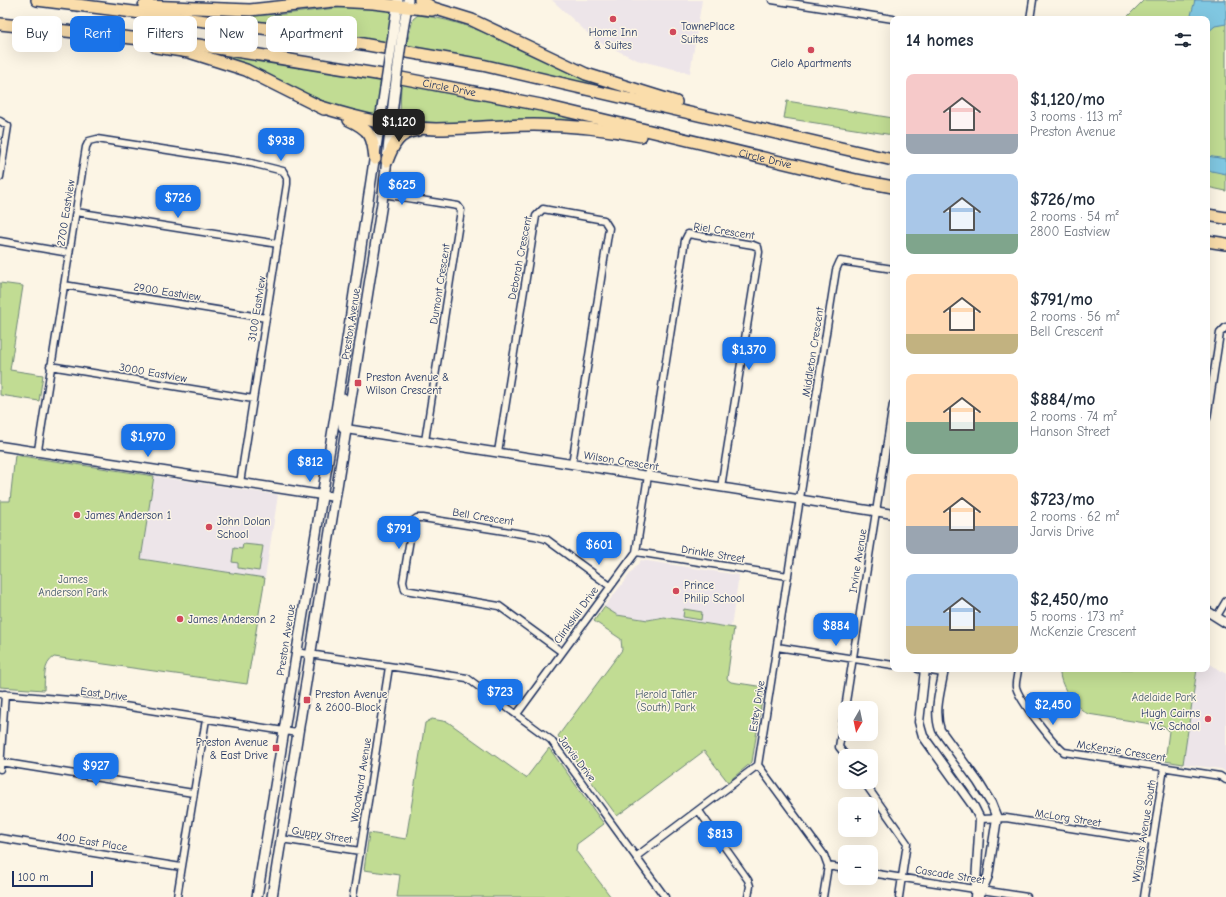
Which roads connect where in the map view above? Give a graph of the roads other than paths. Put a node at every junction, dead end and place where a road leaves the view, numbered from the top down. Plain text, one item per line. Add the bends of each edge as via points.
1 (37, 0) edge
2 (420, 0) edge
3 (772, 0) edge
4 (1033, 0) edge
5 (377, 2) edge
6 (402, 3) edge
7 (78, 5) junction
8 (454, 14) junction
9 (1030, 16) edge
10 (890, 19) edge
11 (0, 24) edge
12 (12, 25) edge
13 (62, 31) edge
14 (62, 33) edge
15 (397, 35) junction
16 (318, 106) junction
17 (0, 121) edge
18 (385, 123) junction
19 (435, 129) junction
20 (806, 140) junction
21 (375, 159) junction
22 (890, 159) edge
23 (387, 161) junction
24 (251, 163) joint
25 (804, 168) junction
26 (0, 177) edge
27 (890, 186) edge
28 (370, 192) junction
29 (383, 194) junction
30 (76, 212) junction
31 (1210, 215) edge
32 (1226, 218) edge
33 (378, 222) junction
34 (0, 241) edge
35 (1210, 241) edge
36 (278, 244) junction
37 (1226, 244) edge
38 (69, 253) junction
39 (890, 269) edge
40 (64, 285) junction
41 (266, 318) junction
42 (1226, 327) edge
43 (50, 366) junction
44 (340, 386) junction
45 (1210, 398) edge
46 (253, 399) junction
47 (890, 423) edge
48 (346, 428) junction
49 (331, 436) junction
50 (425, 441) junction
51 (0, 446) edge
52 (38, 450) junction
53 (498, 452) junction
54 (572, 464) junction
55 (648, 476) junction
56 (240, 483) junction
57 (721, 487) junction
58 (322, 495) junction
59 (335, 497) junction
60 (800, 500) junction
61 (876, 512) junction
62 (890, 514) edge
63 (636, 552) junction
64 (788, 576) junction
65 (610, 586) junction
66 (1226, 601) edge
67 (1210, 613) edge
68 (1216, 616) junction
69 (1226, 622) edge
70 (777, 646) junction
71 (296, 652) junction
72 (562, 652) junction
73 (310, 654) junction
74 (853, 659) junction
75 (890, 665) edge
76 (389, 667) junction
77 (923, 672) edge
78 (944, 672) edge
79 (1018, 672) edge
80 (3, 694) edge
81 (846, 701) edge
82 (517, 714) junction
83 (206, 719) junction
84 (283, 731) junction
85 (297, 734) junction
86 (0, 762) edge
87 (758, 766) junction
88 (1164, 768) junction
89 (0, 769) edge
90 (1226, 780) edge
91 (869, 789) edge
92 (193, 793) junction
93 (699, 811) junction
94 (997, 818) junction
95 (980, 819) junction
96 (0, 838) edge
97 (281, 839) junction
98 (1153, 841) junction
99 (360, 851) junction
100 (637, 856) junction
101 (828, 866) junction
102 (181, 867) junction
103 (838, 868) edge
104 (878, 874) edge
105 (902, 878) junction
106 (978, 893) edge
107 (177, 897) edge
108 (257, 897) edge
109 (272, 897) edge
110 (353, 897) edge
111 (665, 897) edge
112 (748, 897) edge
113 (823, 897) edge
114 (899, 897) edge
115 (1027, 897) edge
116 (1144, 897) edge

1 - 7 highway
2 - 8 highway via 433,8
3 - 10 street
4 - 9 street
5 - 6 highway
5 - 7 highway via 334,1 250,10 95,3
6 - 8 highway
6 - 15 main road, Preston Avenue
7 - 20 highway via 294,32 482,65
8 - 20 highway via 586,74
11 - 12 highway, Circle Drive
13 - 25 highway, Circle Drive via 198,45 401,78 540,105
14 - 16 highway via 189,52 217,60 246,70
15 - 18 main road, Preston Avenue, bridge via 385,88
15 - 18 main road, Preston Avenue, bridge via 395,88
16 - 18 highway via 348,116
16 - 21 highway via 360,125 368,132 373,141
17 - 26 street via 6,124 8,130
18 - 19 highway
18 - 21 main road, Preston Avenue
18 - 23 main road, Preston Avenue
19 - 23 highway via 412,131 400,137 393,145
19 - 25 highway via 503,126 578,127
20 - 22 highway
21 - 28 main road, Preston Avenue
23 - 29 main road, Preston Avenue
24 - 30 street, 2700 Eastview via 97,139 89,141 86,146
24 - 36 street, 3100 Eastview via 283,171 287,178
25 - 27 highway, Circle Drive
28 - 33 main road, Preston Avenue via 376,196
28 - 44 main road, Preston Avenue
29 - 33 main road, Preston Avenue
29 - 50 street, Dumont Crescent via 458,206 461,210
30 - 36 street
30 - 38 street, 2700 Eastview
31 - 32 highway
33 - 48 main road, Preston Avenue
34 - 38 street
35 - 37 highway
36 - 41 street, 3100 Eastview
38 - 40 street, 2700 Eastview
39 - 60 street, Middleton Crescent via 840,261 836,270
40 - 41 street, 2900 Eastview
40 - 43 street, 2700 Eastview
41 - 46 street, 3100 Eastview
42 - 45 street via 1220,333
43 - 46 street, 3000 Eastview
43 - 52 street, 2700 Eastview
44 - 48 main road, Preston Avenue via 343,396 342,425
44 - 49 main road, Preston Avenue
46 - 56 street, 3100 Eastview
47 - 61 street
48 - 49 main road
48 - 50 street, Wilson Crescent
48 - 59 main road, Preston Avenue
49 - 58 main road, Preston Avenue
50 - 53 street, Wilson Crescent
51 - 52 street
52 - 56 street
53 - 54 street, Wilson Crescent
53 - 54 street, Deborah Crescent via 536,216 543,209 604,220 609,228
54 - 55 street, Wilson Crescent
55 - 57 street, Wilson Crescent
55 - 57 street, Riel Crescent via 688,234 758,246 759,252
55 - 63 street, Clinkskill Drive
56 - 58 street
57 - 60 street, Wilson Crescent
58 - 59 street
58 - 71 main road, Preston Avenue
59 - 73 main road, Preston Avenue
60 - 61 street, Wilson Crescent
60 - 64 street, Estey Drive
61 - 62 street, Wilson Crescent
61 - 74 street, Irvine Avenue
63 - 64 street, Drinkle Street
63 - 65 street, Clinkskill Drive
64 - 70 street, Estey Drive
65 - 72 street, Clinkskill Drive
65 - 72 street, Bell Crescent via 546,539 423,518 413,521 403,584 405,590 499,606
66 - 68 street
67 - 68 street
68 - 69 street
70 - 74 street
70 - 87 street, Estey Drive
71 - 73 street, Jarvis Drive
71 - 84 main road, Preston Avenue
72 - 82 street, Clinkskill Drive
73 - 76 street, Jarvis Drive
73 - 85 main road, Preston Avenue
74 - 75 street
74 - 81 street, Irvine Avenue
76 - 82 street, Jarvis Drive via 467,678
76 - 99 street, Woodward Avenue
77 - 95 street via 919,722 923,736
78 - 94 street via 937,722 940,730 978,782
79 - 88 street, McKenzie Crescent via 1016,687 1021,698 1064,752
80 - 83 street, East Drive via 105,703
80 - 86 street
82 - 100 street, Jarvis Drive via 551,740
83 - 84 street, East Drive
83 - 92 street
84 - 85 street, East Drive
84 - 108 main road, Preston Avenue
85 - 97 main road, Preston Avenue
86 - 89 street
86 - 92 street
87 - 93 street
87 - 101 street via 824,855
88 - 90 street, McKenzie Crescent via 1220,776
88 - 98 street, Wiggins Avenue South
91 - 105 street via 907,843
92 - 102 street
93 - 100 street
93 - 112 street via 748,880
94 - 95 street, McLorg Street
94 - 98 street, McLorg Street
94 - 106 street via 988,876
95 - 106 street
96 - 102 street, 400 East Place
97 - 99 street, Guppy Street
97 - 109 main road, Preston Avenue
98 - 116 street, Wiggins Avenue South
99 - 110 street, Woodward Avenue
100 - 111 street, Jarvis Drive
101 - 103 street
101 - 113 street
102 - 107 street
104 - 105 street, Cascade Street
105 - 106 street, Cascade Street
105 - 114 street
106 - 115 street, Cascade Street

